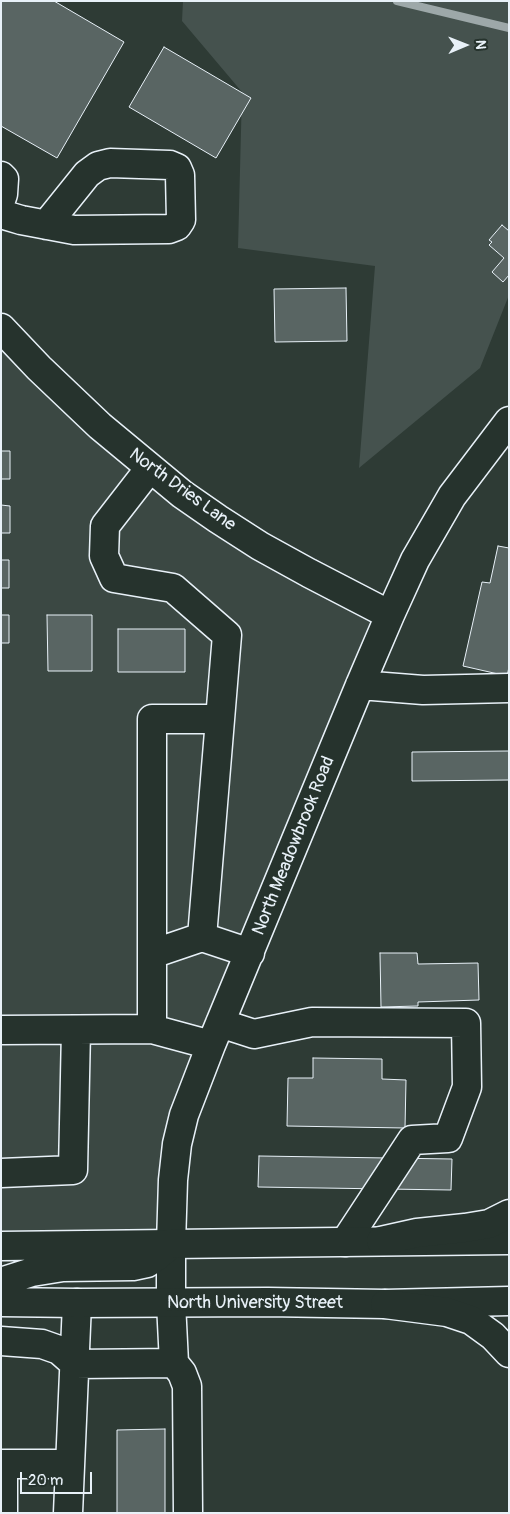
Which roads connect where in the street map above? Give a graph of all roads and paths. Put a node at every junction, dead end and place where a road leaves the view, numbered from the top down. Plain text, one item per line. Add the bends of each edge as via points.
1 (1, 176) edge
2 (1, 200) edge
3 (1, 214) edge
4 (46, 225) junction
5 (1, 328) edge
6 (509, 421) edge
7 (150, 468) junction
8 (390, 615) junction
9 (360, 685) junction
10 (509, 688) edge
11 (220, 719) junction
12 (202, 936) junction
13 (250, 953) junction
14 (152, 954) junction
15 (152, 1029) junction
16 (1, 1030) edge
17 (76, 1030) junction
18 (216, 1034) junction
19 (1, 1173) edge
20 (509, 1214) edge
21 (509, 1240) edge
22 (380, 1241) junction
23 (345, 1242) junction
24 (171, 1244) junction
25 (1, 1246) edge
26 (1, 1282) edge
27 (509, 1301) edge
28 (1, 1302) edge
29 (77, 1303) junction
30 (171, 1303) junction
31 (385, 1304) junction
32 (1, 1341) edge
33 (509, 1353) edge
34 (75, 1364) junction
35 (181, 1374) junction
36 (2, 1464) edge
37 (70, 1464) junction
38 (3, 1513) edge
39 (68, 1513) edge
40 (77, 1513) edge
41 (171, 1513) edge
42 (188, 1513) edge

1 - 2 main road via 4,179
3 - 4 main road
4 - 4 main road via 74,230 169,229 177,226 181,220 180,174 170,165 110,163 98,166 86,174
5 - 7 main road, North Dries Lane via 107,433
6 - 8 main road, North Meadowbrook Road via 440,516
7 - 8 main road, North Dries Lane via 199,506 247,537
7 - 11 main road via 106,526 104,556 114,578 173,588 227,634
8 - 9 main road, North Meadowbrook Road
9 - 10 main road via 423,690
9 - 13 main road, North Meadowbrook Road
11 - 12 main road
11 - 14 main road via 152,719
12 - 13 main road
12 - 14 main road
13 - 18 main road, North Meadowbrook Road
14 - 15 main road
15 - 17 main road
15 - 18 main road
16 - 17 main road
17 - 19 main road via 73,1170
18 - 23 main road via 254,1034 312,1022 466,1023 467,1087 448,1138 412,1140
18 - 24 main road, North Meadowbrook Road via 184,1115 177,1144
20 - 22 main road via 489,1224
21 - 22 main road
22 - 23 main road
23 - 24 main road
24 - 25 main road
24 - 26 main road via 147,1263 63,1267
24 - 30 main road, North Meadowbrook Road
27 - 31 main road, North University Street
28 - 29 main road, North University Street
29 - 30 main road, North University Street
29 - 34 main road
30 - 31 main road, North University Street
30 - 35 main road, North Meadowbrook Road
31 - 33 main road via 447,1312 471,1320
32 - 34 main road via 42,1344 59,1350
34 - 35 main road
34 - 37 main road
35 - 41 main road via 172,1430
35 - 42 main road, North Meadowbrook Road
36 - 37 main road
36 - 38 main road
37 - 39 main road
37 - 40 main road

